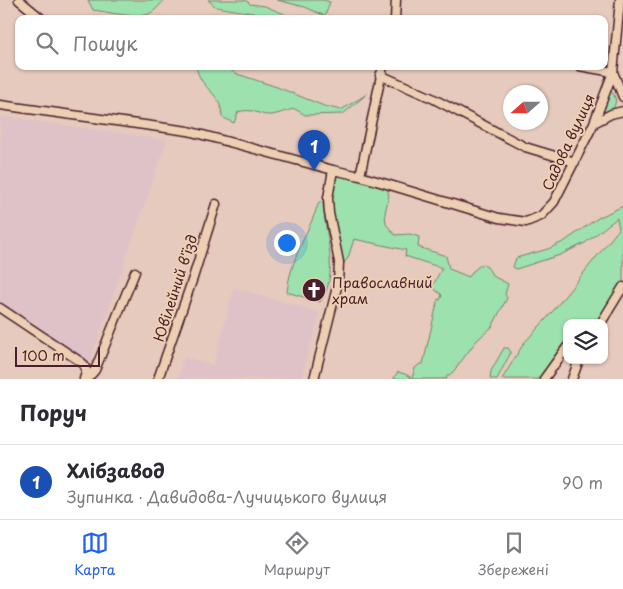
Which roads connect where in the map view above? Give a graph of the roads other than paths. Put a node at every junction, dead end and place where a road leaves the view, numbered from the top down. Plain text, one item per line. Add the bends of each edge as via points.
1 (18, 0) edge
2 (396, 0) edge
3 (620, 0) edge
4 (37, 15) edge
5 (395, 15) edge
6 (382, 70) edge
7 (602, 70) edge
8 (613, 72) junction
9 (380, 75) junction
10 (623, 97) edge
11 (0, 105) edge
12 (623, 111) edge
13 (594, 123) junction
14 (575, 162) junction
15 (333, 170) junction
16 (360, 176) junction
17 (216, 204) dead end
18 (135, 272) dead end
19 (623, 287) edge
20 (0, 308) edge
21 (603, 319) edge
22 (563, 353) edge
23 (578, 364) edge
24 (86, 379) edge
25 (158, 379) edge
26 (314, 379) edge
27 (544, 379) edge
28 (572, 379) edge

1 - 4 street
2 - 5 street
3 - 8 street, Садова вулиця
6 - 9 street
7 - 8 street
8 - 10 street
8 - 13 street, Садова вулиця
9 - 14 street via 432,98 525,147
9 - 16 street
11 - 15 street via 188,131
12 - 13 street
13 - 14 street, Садова вулиця
14 - 16 street, Садова вулиця via 554,202 541,216 526,222 500,218
15 - 16 street
15 - 26 street via 328,213 339,262 338,283
17 - 25 street, Ювілейний в'їзд
18 - 24 street via 95,370
19 - 21 street
20 - 24 street via 81,362 86,367
22 - 27 street
23 - 28 street

